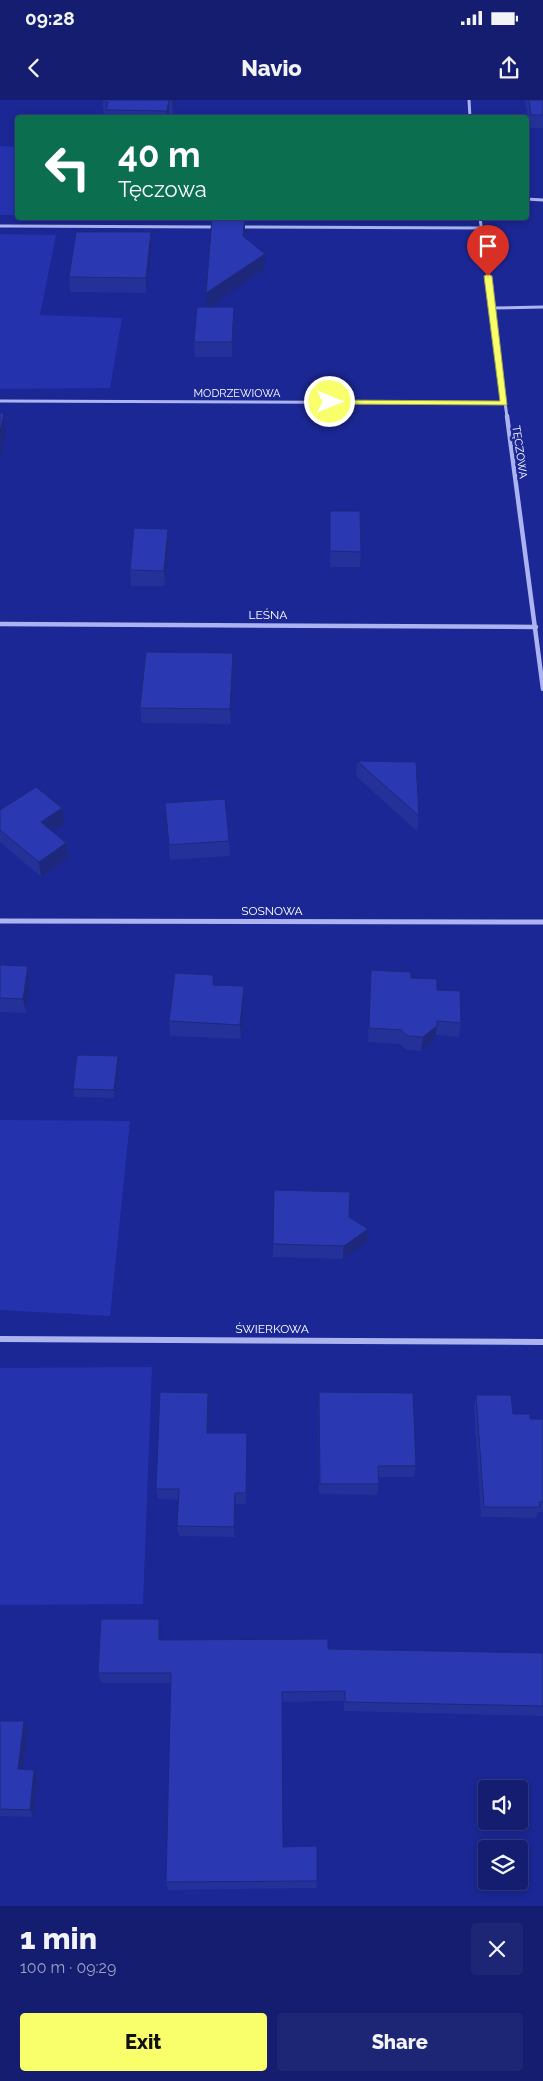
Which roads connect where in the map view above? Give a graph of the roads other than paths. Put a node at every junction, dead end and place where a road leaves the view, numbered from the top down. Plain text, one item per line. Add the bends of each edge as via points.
1 (469, 100) edge
2 (470, 115) edge
3 (529, 199) edge
4 (543, 200) edge
5 (480, 220) edge
6 (0, 226) edge
7 (226, 227) edge
8 (236, 227) edge
9 (481, 228) junction
10 (543, 307) edge
11 (492, 308) junction
12 (0, 401) edge
13 (504, 403) junction
14 (0, 624) edge
15 (536, 627) junction
16 (543, 689) edge
17 (0, 921) edge
18 (543, 922) edge
19 (0, 1338) edge
20 (543, 1342) edge

1 - 2 street
3 - 4 street
5 - 9 street, TĘCZOWA
6 - 7 street
8 - 9 street
9 - 11 street, TĘCZOWA
10 - 11 street
11 - 13 street, TĘCZOWA
12 - 13 street, MODRZEWIOWA
13 - 15 street, TĘCZOWA
14 - 15 street, LEŚNA
15 - 16 street, TĘCZOWA
17 - 18 street, SOSNOWA
19 - 20 street, ŚWIERKOWA

